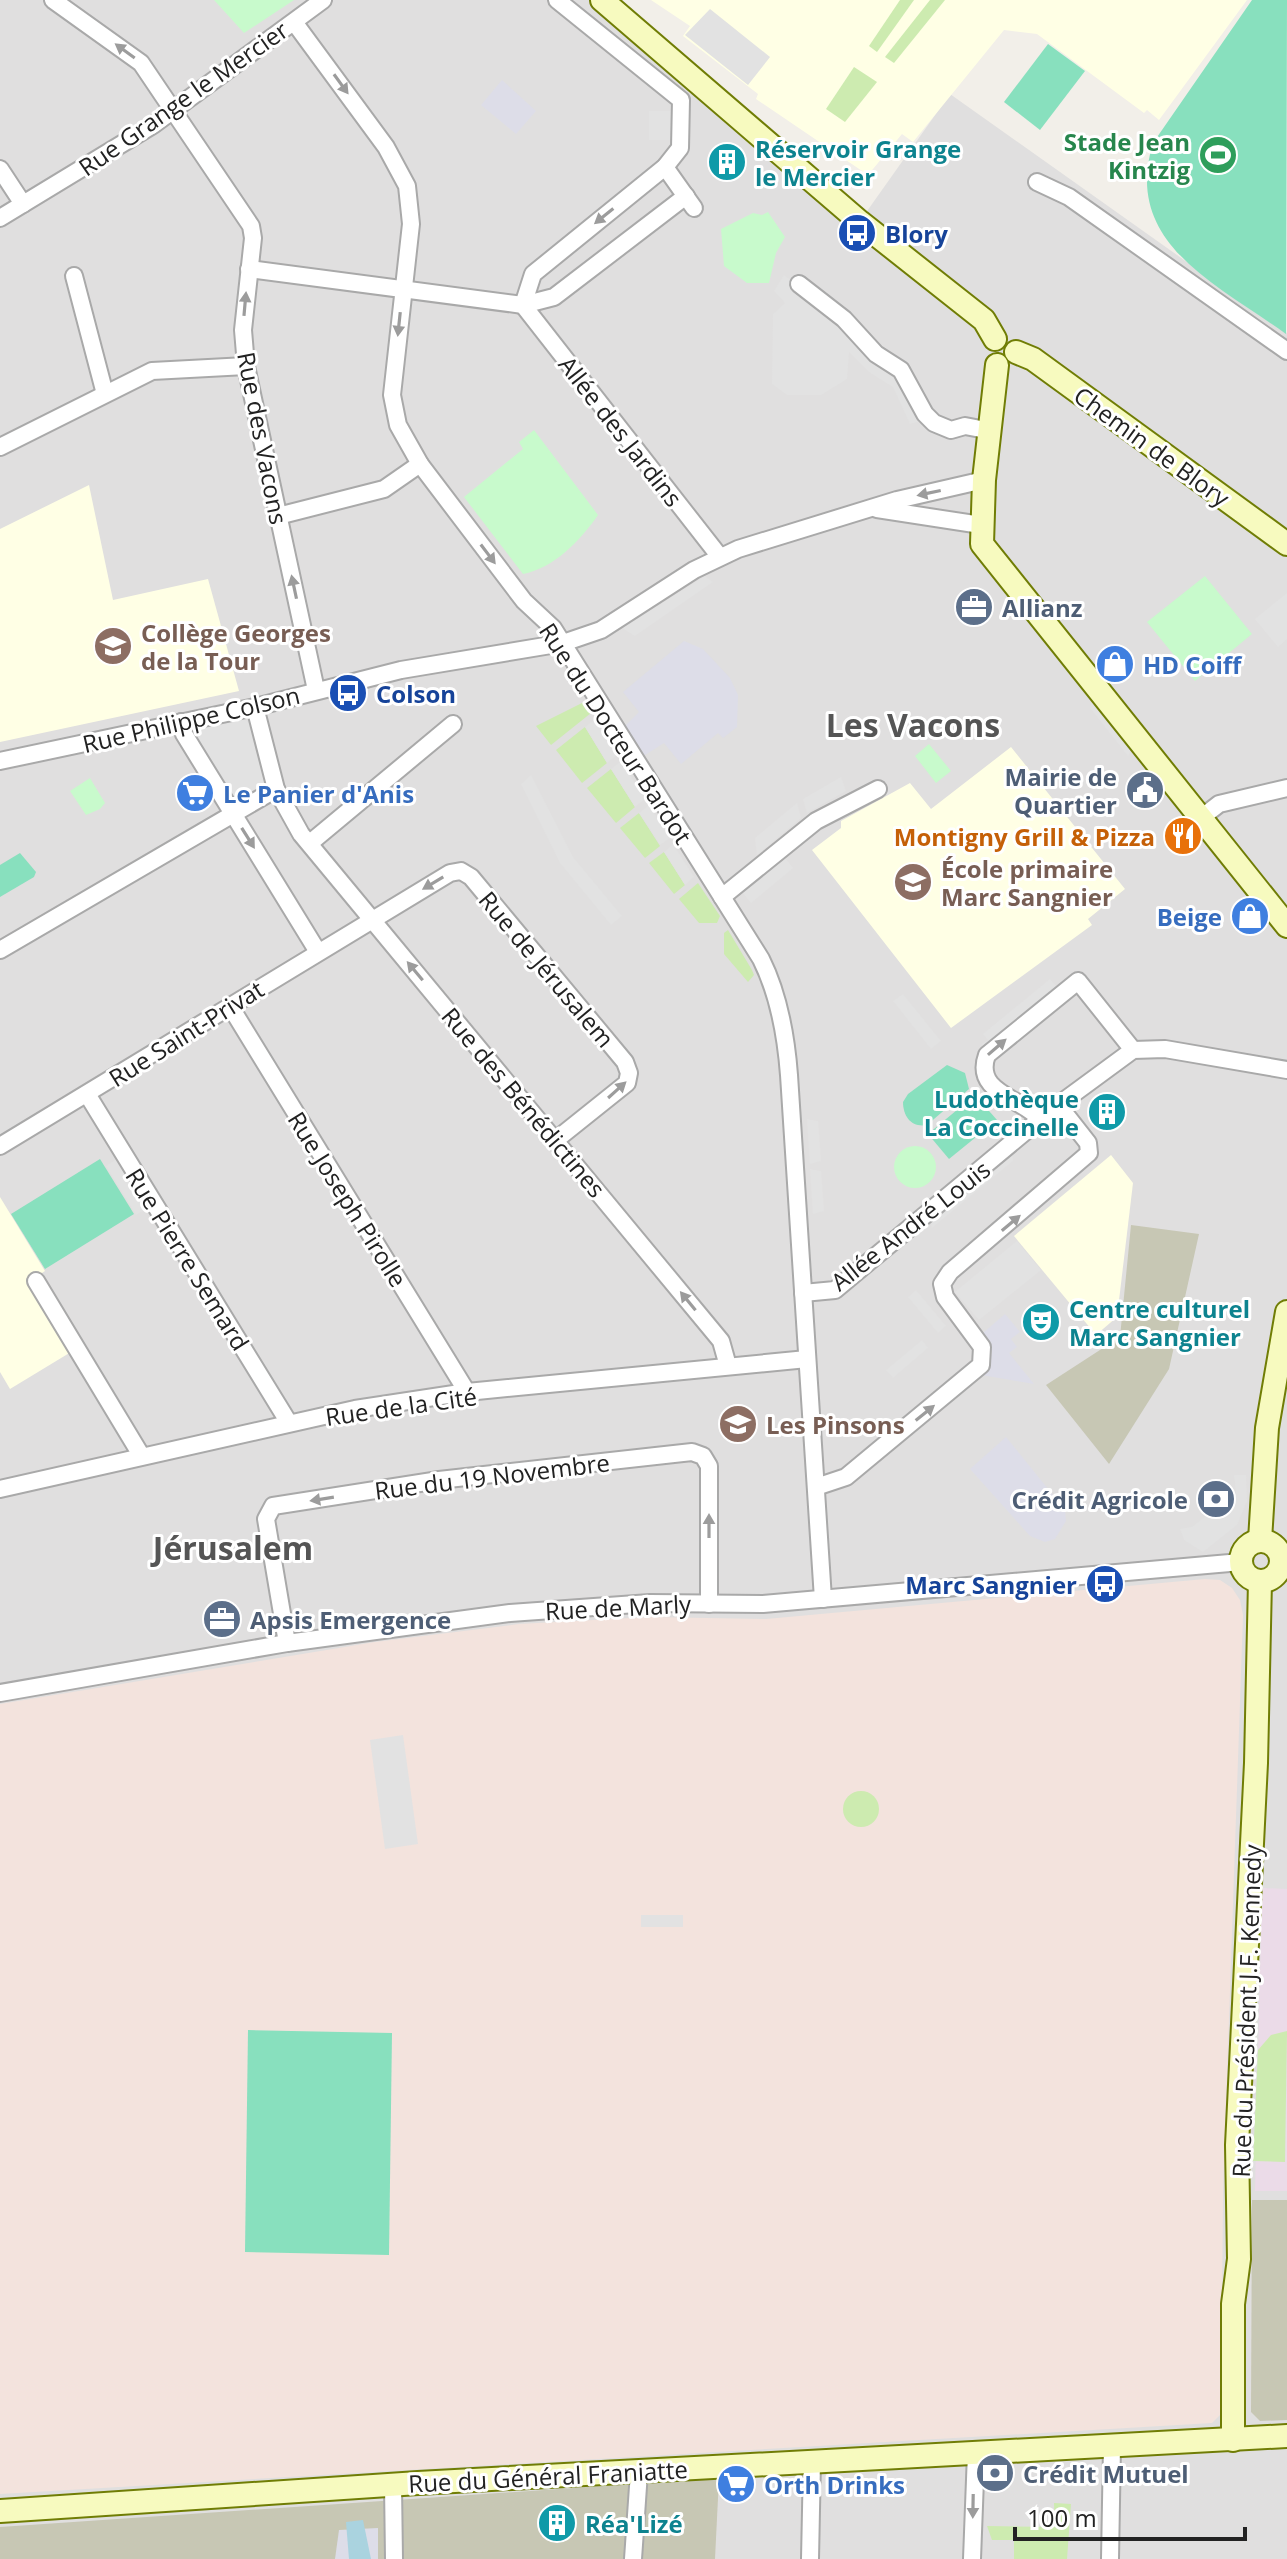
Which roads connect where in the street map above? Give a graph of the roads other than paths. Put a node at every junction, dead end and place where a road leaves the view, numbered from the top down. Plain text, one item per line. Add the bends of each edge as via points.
1 (53, 0) edge
2 (323, 0) edge
3 (557, 0) edge
4 (602, 0) edge
5 (294, 22) junction
6 (175, 110) junction
7 (665, 167) junction
8 (0, 169) edge
9 (1037, 182) dead end
10 (23, 204) junction
11 (0, 218) edge
12 (249, 269) junction
13 (74, 276) dead end
14 (799, 284) dead end
15 (403, 290) junction
16 (523, 305) junction
17 (1287, 351) edge
18 (1006, 358) junction
19 (246, 366) junction
20 (105, 394) junction
21 (991, 431) junction
22 (0, 447) edge
23 (420, 464) junction
24 (984, 480) junction
25 (875, 509) junction
26 (278, 516) junction
27 (981, 525) junction
28 (1287, 544) edge
29 (720, 557) junction
30 (563, 643) junction
31 (316, 690) junction
32 (255, 707) junction
33 (181, 722) junction
34 (453, 724) dead end
35 (0, 761) edge
36 (1287, 788) edge
37 (276, 789) junction
38 (878, 789) dead end
39 (233, 813) junction
40 (1201, 818) junction
41 (310, 843) junction
42 (722, 897) junction
43 (372, 919) junction
44 (1287, 926) edge
45 (0, 950) edge
46 (318, 952) junction
47 (230, 1006) junction
48 (1133, 1050) junction
49 (1287, 1070) edge
50 (87, 1094) junction
51 (1059, 1106) junction
52 (1040, 1119) junction
53 (557, 1139) junction
54 (0, 1146) edge
55 (36, 1281) dead end
56 (803, 1293) junction
57 (1287, 1312) edge
58 (807, 1359) junction
59 (728, 1366) junction
60 (467, 1392) junction
61 (289, 1423) junction
62 (141, 1455) junction
63 (816, 1487) junction
64 (0, 1489) edge
65 (1260, 1540) junction
66 (1284, 1558) edge
67 (1241, 1562) junction
68 (1260, 1581) junction
69 (823, 1599) junction
70 (709, 1604) junction
71 (287, 1643) junction
72 (0, 1693) edge
73 (1287, 2436) edge
74 (1233, 2440) junction
75 (1112, 2446) junction
76 (976, 2453) junction
77 (812, 2461) junction
78 (639, 2472) junction
79 (393, 2485) junction
80 (0, 2511) edge
81 (394, 2559) edge
82 (633, 2559) edge
83 (810, 2559) edge
84 (972, 2559) edge
85 (1110, 2559) edge

6 -> 1 street, Rue des Vacons via 141,63
2 - 5 street, Rue Grange le Mercier
3 - 7 street via 681,100 680,148
4 - 18 street, Chemin de Blory via 860,222 984,320 995,339 1010,340
5 - 6 street, Rue Grange le Mercier
5 -> 15 street, Rue du Docteur Bardot via 386,147 407,186 411,224
6 - 10 street, Rue Grange le Mercier
6 - 12 street, Rue des Vacons via 251,226
7 -> 16 street via 533,274
7 - 16 street via 690,202 554,297
8 - 10 street
9 - 17 street via 1069,197
10 - 11 street, Rue Grange le Mercier
12 - 15 street
19 -> 12 street, Rue des Vacons via 243,330
13 - 20 street
14 - 21 street via 901,370 934,423 951,430 965,426
15 - 16 street
15 -> 23 street, Rue du Docteur Bardot via 392,395 398,425
16 - 29 street, Allée des Jardins
18 - 21 street
18 - 28 street, Chemin de Blory via 1033,359
19 - 20 street via 152,371
19 - 26 street, Rue des Vacons
20 - 22 street
21 - 24 street
23 - 26 street via 384,489
23 -> 30 street, Rue du Docteur Bardot via 524,601
24 -> 25 street, Rue Philippe Colson
24 - 27 street
25 - 27 street, Rue Philippe Colson
25 - 29 street, Rue Philippe Colson via 786,532
31 -> 26 street, Rue des Vacons
27 - 40 street via 982,544 991,556
29 - 30 street, Rue Philippe Colson via 601,630
30 - 31 street, Rue Philippe Colson
30 - 42 street, Rue du Docteur Bardot
31 - 32 street, Rue Philippe Colson
32 - 33 street, Rue Philippe Colson
32 - 37 street, Rue des Bénédictines
33 - 35 street, Rue Philippe Colson
33 - 39 street
34 - 41 street
36 - 40 street via 1219,804
37 - 39 street
37 - 41 street, Rue des Bénédictines
38 - 42 street via 816,821
39 - 45 street
39 -> 46 street
40 - 44 street
41 - 43 street, Rue des Bénédictines
42 - 56 street, Rue du Docteur Bardot via 766,969 781,1014
43 - 46 street, Rue Saint-Privat
53 -> 43 street, Rue des Bénédictines
53 -> 43 street, Rue de Jérusalem via 627,1083 629,1073 471,877 461,871 450,873
46 - 47 street, Rue Saint-Privat
47 - 50 street, Rue Saint-Privat
47 - 60 street, Rue Joseph Pirolle
48 - 49 street via 1165,1049
48 - 51 street, Allée André Louis
52 -> 48 street via 1006,1100 983,1066 987,1055 1078,981
50 - 54 street, Rue Saint-Privat
50 - 61 street, Rue Pierre Semard
51 - 52 street, Allée André Louis
63 -> 51 street via 846,1477 981,1365 982,1347 945,1297 942,1284 1089,1153 1088,1143
52 - 56 street, Allée André Louis via 835,1290
59 -> 53 street, Rue des Bénédictines via 721,1341
55 - 62 street
56 - 58 street, Rue du Docteur Bardot
57 - 65 street via 1267,1428
58 - 59 street, Rue de la Cité
58 - 63 street, Rue du Docteur Bardot
59 - 60 street, Rue de la Cité
60 - 61 street, Rue de la Cité
61 - 62 street, Rue de la Cité
62 - 64 street, Rue de la Cité
63 - 69 street, Rue du Docteur Bardot
65 - 66 street via 1275,1545
65 - 67 street via 1246,1547
66 - 68 street via 1276,1575
67 - 68 street via 1247,1575
67 - 69 street, Rue de Marly
68 - 74 street, Rue du Président J.F. Kennedy via 1237,2145
69 - 70 street, Rue de Marly
70 - 71 street, Rue de Marly via 510,1613
70 -> 71 street, Rue du 19 Novembre via 709,1466 692,1452 439,1480 273,1506 266,1519
71 - 72 street, Rue de Marly
73 - 74 street, Rue du Général Franiatte
74 - 75 street, Rue du Général Franiatte
75 - 76 street, Rue du Général Franiatte
75 - 85 street
76 - 77 street, Rue du Général Franiatte
76 -> 84 street
77 - 78 street, Rue du Général Franiatte
77 - 83 street
78 - 79 street, Rue du Général Franiatte
78 - 82 street
79 - 80 street, Rue du Général Franiatte
79 - 81 street

